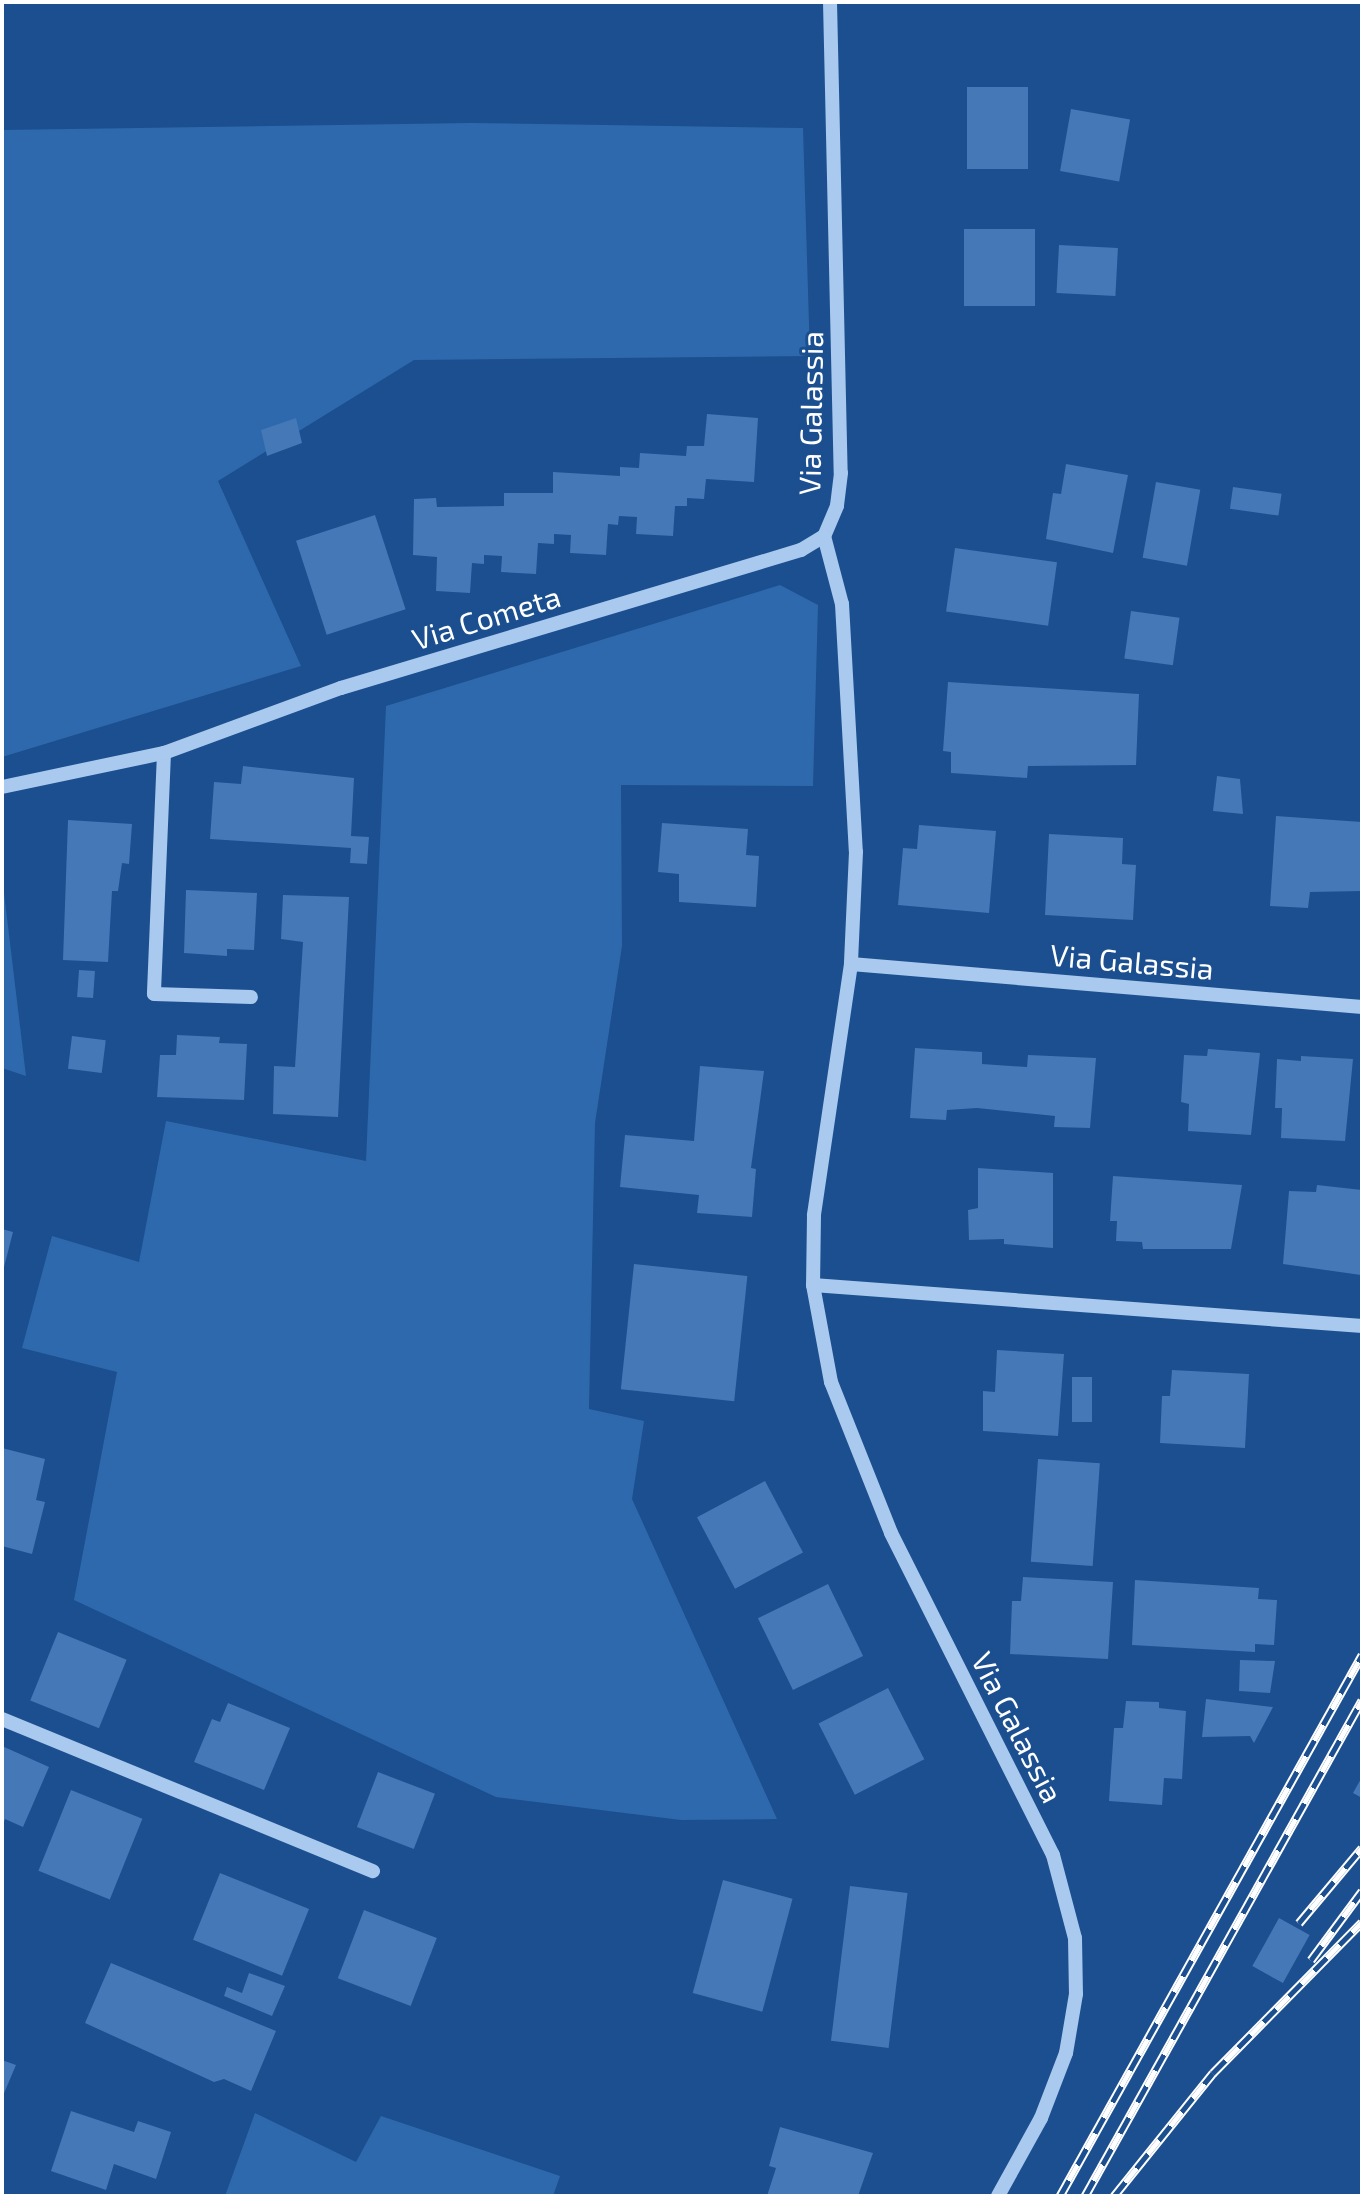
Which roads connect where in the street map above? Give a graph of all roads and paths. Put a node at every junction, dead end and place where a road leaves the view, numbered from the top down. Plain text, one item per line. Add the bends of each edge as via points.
1 (830, 2) edge
2 (824, 536) junction
3 (164, 753) junction
4 (2, 787) edge
5 (851, 964) junction
6 (251, 997) dead end
7 (1362, 1007) edge
8 (813, 1285) junction
9 (1362, 1326) edge
10 (2, 1719) edge
11 (373, 1871) dead end
12 (998, 2196) edge

1 - 2 street, Via Galassia via 841,473 837,506
2 - 3 street, Via Cometa via 801,550 341,688
2 - 5 street, Via Galassia via 842,604 855,765
3 - 4 street, Via Cometa
3 - 6 street via 154,994
5 - 7 street, Via Galassia
5 - 8 street, Via Galassia via 814,1215
8 - 9 street
8 - 12 street, Via Galassia via 831,1382 885,1520 1053,1855 1075,1938 1076,1994 1066,2053 1041,2118
10 - 11 street

